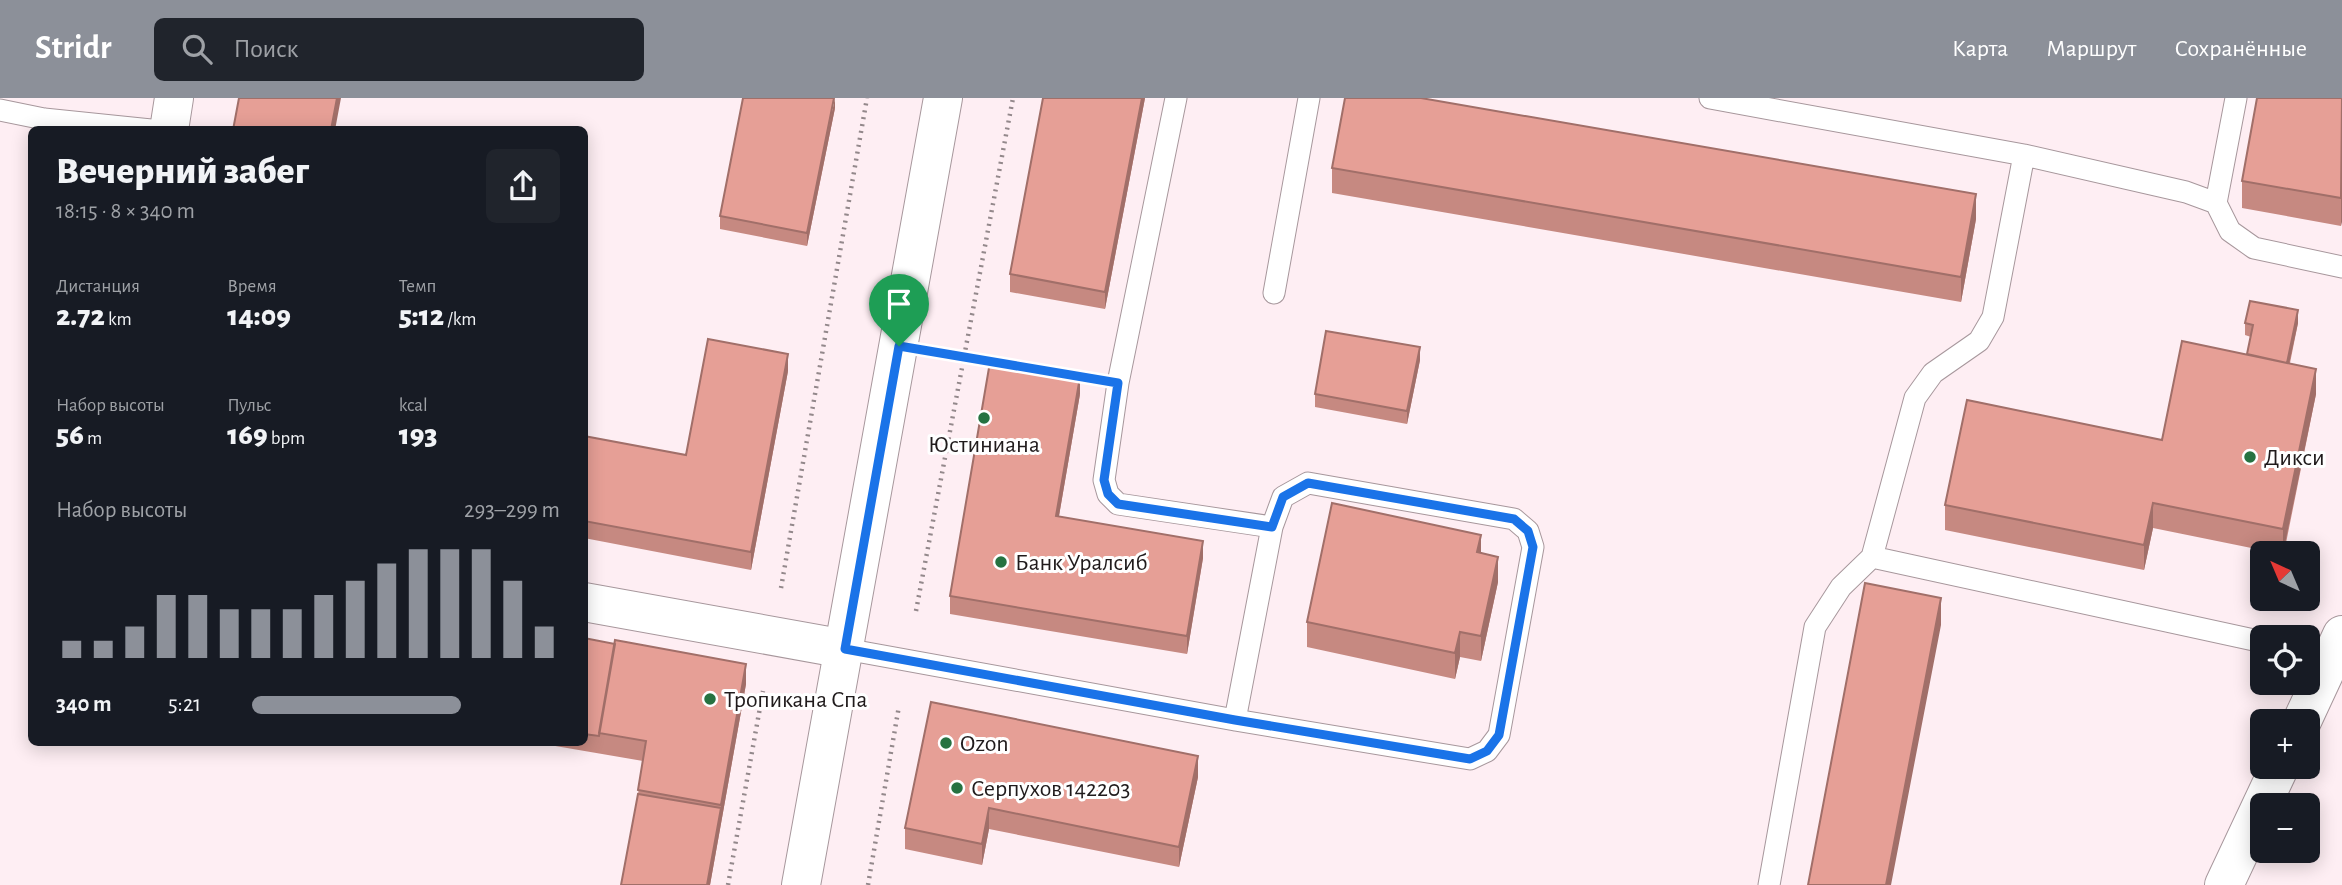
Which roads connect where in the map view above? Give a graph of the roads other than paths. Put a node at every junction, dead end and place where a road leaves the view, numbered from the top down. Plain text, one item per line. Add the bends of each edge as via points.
1 (174, 98) edge
2 (943, 98) edge
3 (1176, 98) edge
4 (1309, 98) edge
5 (1710, 98) edge
6 (2236, 98) edge
7 (0, 110) edge
8 (112, 126) edge
9 (170, 126) edge
10 (2024, 155) junction
11 (2216, 203) junction
12 (2342, 267) edge
13 (1274, 293) dead end
14 (1272, 527) junction
15 (1872, 557) junction
16 (588, 603) edge
17 (2250, 639) edge
18 (2327, 648) edge
19 (845, 649) junction
20 (2306, 709) edge
21 (1235, 720) junction
22 (2274, 779) edge
23 (802, 885) edge
24 (1769, 885) edge
25 (2224, 885) edge

1 - 9 street
2 - 19 street
3 - 14 lane via 1118,383 1104,480 1108,494 1118,504
4 - 13 lane
5 - 10 lane
6 - 11 lane
7 - 8 lane
10 - 11 lane
10 - 15 lane via 1993,317 1979,341 1933,373 1915,398
11 - 12 lane via 2230,231 2254,248
14 - 21 lane
14 - 21 lane via 1283,497 1308,483 1514,519 1528,531 1533,547 1499,735 1487,751 1470,759
15 - 17 lane
15 - 24 lane via 1841,587 1815,627
16 - 19 street
18 - 20 street
19 - 21 lane
19 - 23 street
22 - 25 street

